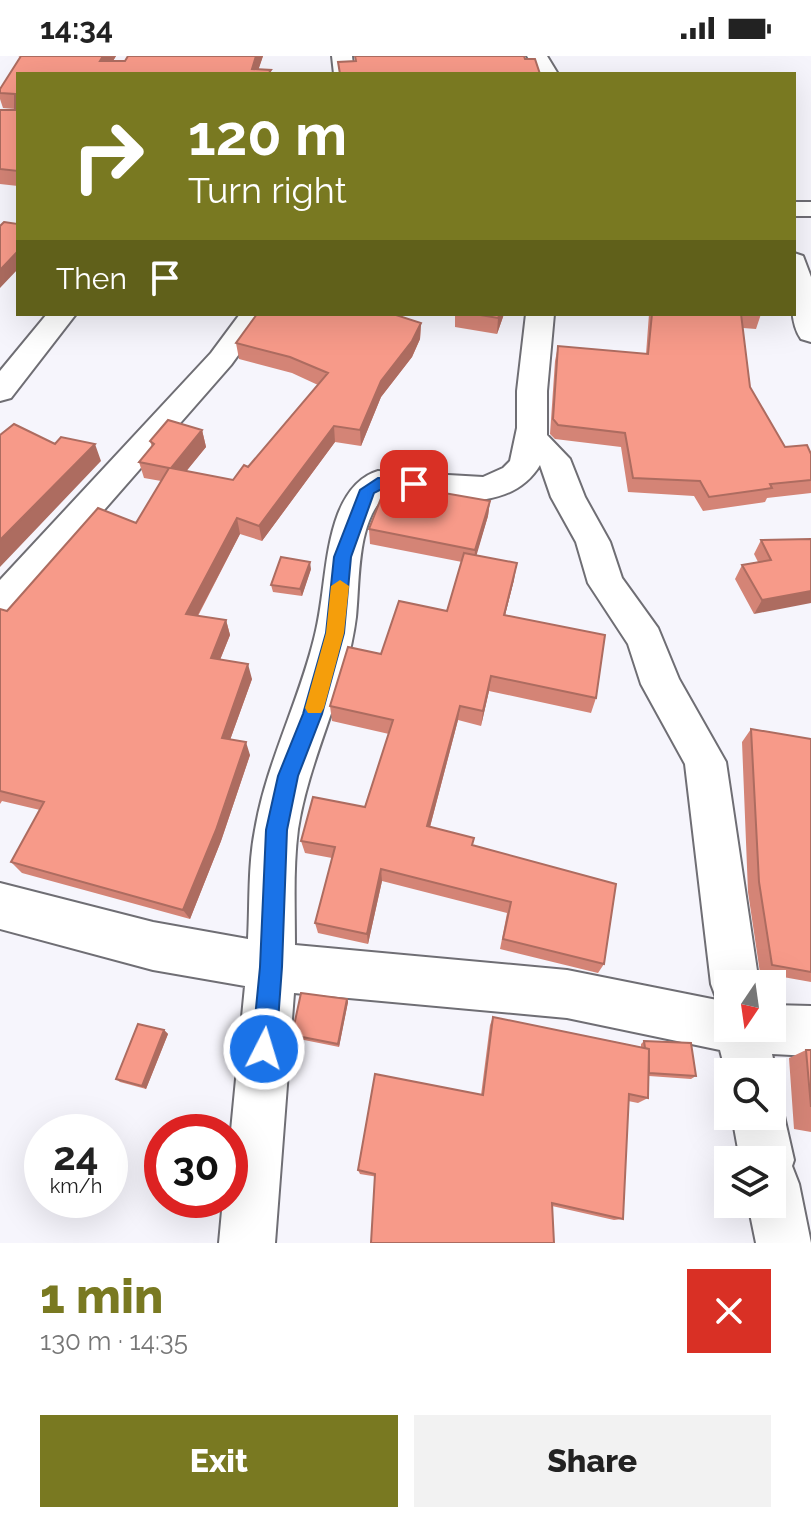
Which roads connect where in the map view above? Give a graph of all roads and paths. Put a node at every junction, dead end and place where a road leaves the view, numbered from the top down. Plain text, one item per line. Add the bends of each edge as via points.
1 (796, 269) edge
2 (60, 316) edge
3 (253, 316) edge
4 (540, 316) edge
5 (811, 333) edge
6 (0, 391) edge
7 (531, 438) junction
8 (0, 604) edge
9 (0, 906) edge
10 (271, 967) junction
11 (731, 970) edge
12 (714, 1023) edge
13 (786, 1030) edge
14 (811, 1031) edge
15 (779, 1218) edge
16 (247, 1243) edge
17 (784, 1243) edge

1 - 5 street
2 - 6 street
3 - 8 street via 221,359
4 - 7 street
7 - 10 street via 525,464 502,484 487,489 378,483 362,500 342,557 335,633 276,830
7 - 11 street via 554,459 606,583 645,639 661,684 705,762
9 - 10 street via 153,946
10 - 12 street via 567,994
10 - 16 street
13 - 14 street
15 - 17 street

